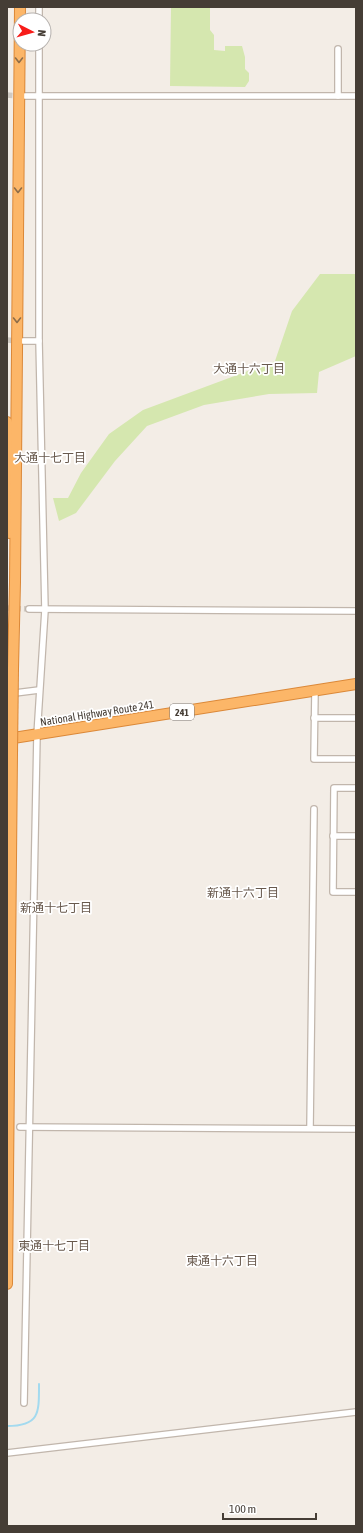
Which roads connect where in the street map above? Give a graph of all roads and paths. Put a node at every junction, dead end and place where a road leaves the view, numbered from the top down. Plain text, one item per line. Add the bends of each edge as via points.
1 (20, 7) edge
2 (338, 49) dead end
3 (39, 52) edge
4 (25, 96) tunnel mouth
5 (38, 96) junction
6 (338, 96) junction
7 (356, 96) edge
8 (23, 341) tunnel mouth
9 (39, 341) junction
10 (7, 422) edge
11 (29, 609) tunnel mouth
12 (45, 610) junction
13 (356, 611) edge
14 (13, 669) junction
15 (356, 684) edge
16 (40, 690) junction
17 (315, 691) junction
18 (7, 694) edge
19 (314, 718) junction
20 (356, 718) edge
21 (37, 735) junction
22 (7, 739) edge
23 (356, 759) edge
24 (356, 788) edge
25 (314, 809) dead end
26 (333, 836) junction
27 (356, 836) edge
28 (356, 892) edge
29 (20, 1127) dead end
30 (29, 1127) junction
31 (310, 1128) junction
32 (356, 1129) edge
33 (7, 1284) edge
34 (24, 1403) dead end
35 (356, 1412) edge
36 (7, 1454) edge

1 -> 14 highway via 16,582
2 - 6 street
3 - 5 street
4 - 5 street
5 - 6 street
5 - 9 street
6 - 7 street
8 - 9 street
9 - 12 street
10 - 14 highway
11 - 12 street
12 - 13 street
12 - 16 street
14 - 33 highway, bridge
15 - 17 highway, National Highway Route 241 / 241
16 - 18 street
16 - 21 street
17 - 19 street
17 - 21 highway, National Highway Route 241 / 241
19 - 20 street
19 - 23 street via 314,760
21 - 22 highway, National Highway Route 241 / 241
21 - 30 street
24 - 26 street via 334,788
25 - 31 street
26 - 27 street
26 - 28 street via 332,892
29 - 30 street
30 - 31 street
30 - 34 street
31 - 32 street
35 - 36 street

